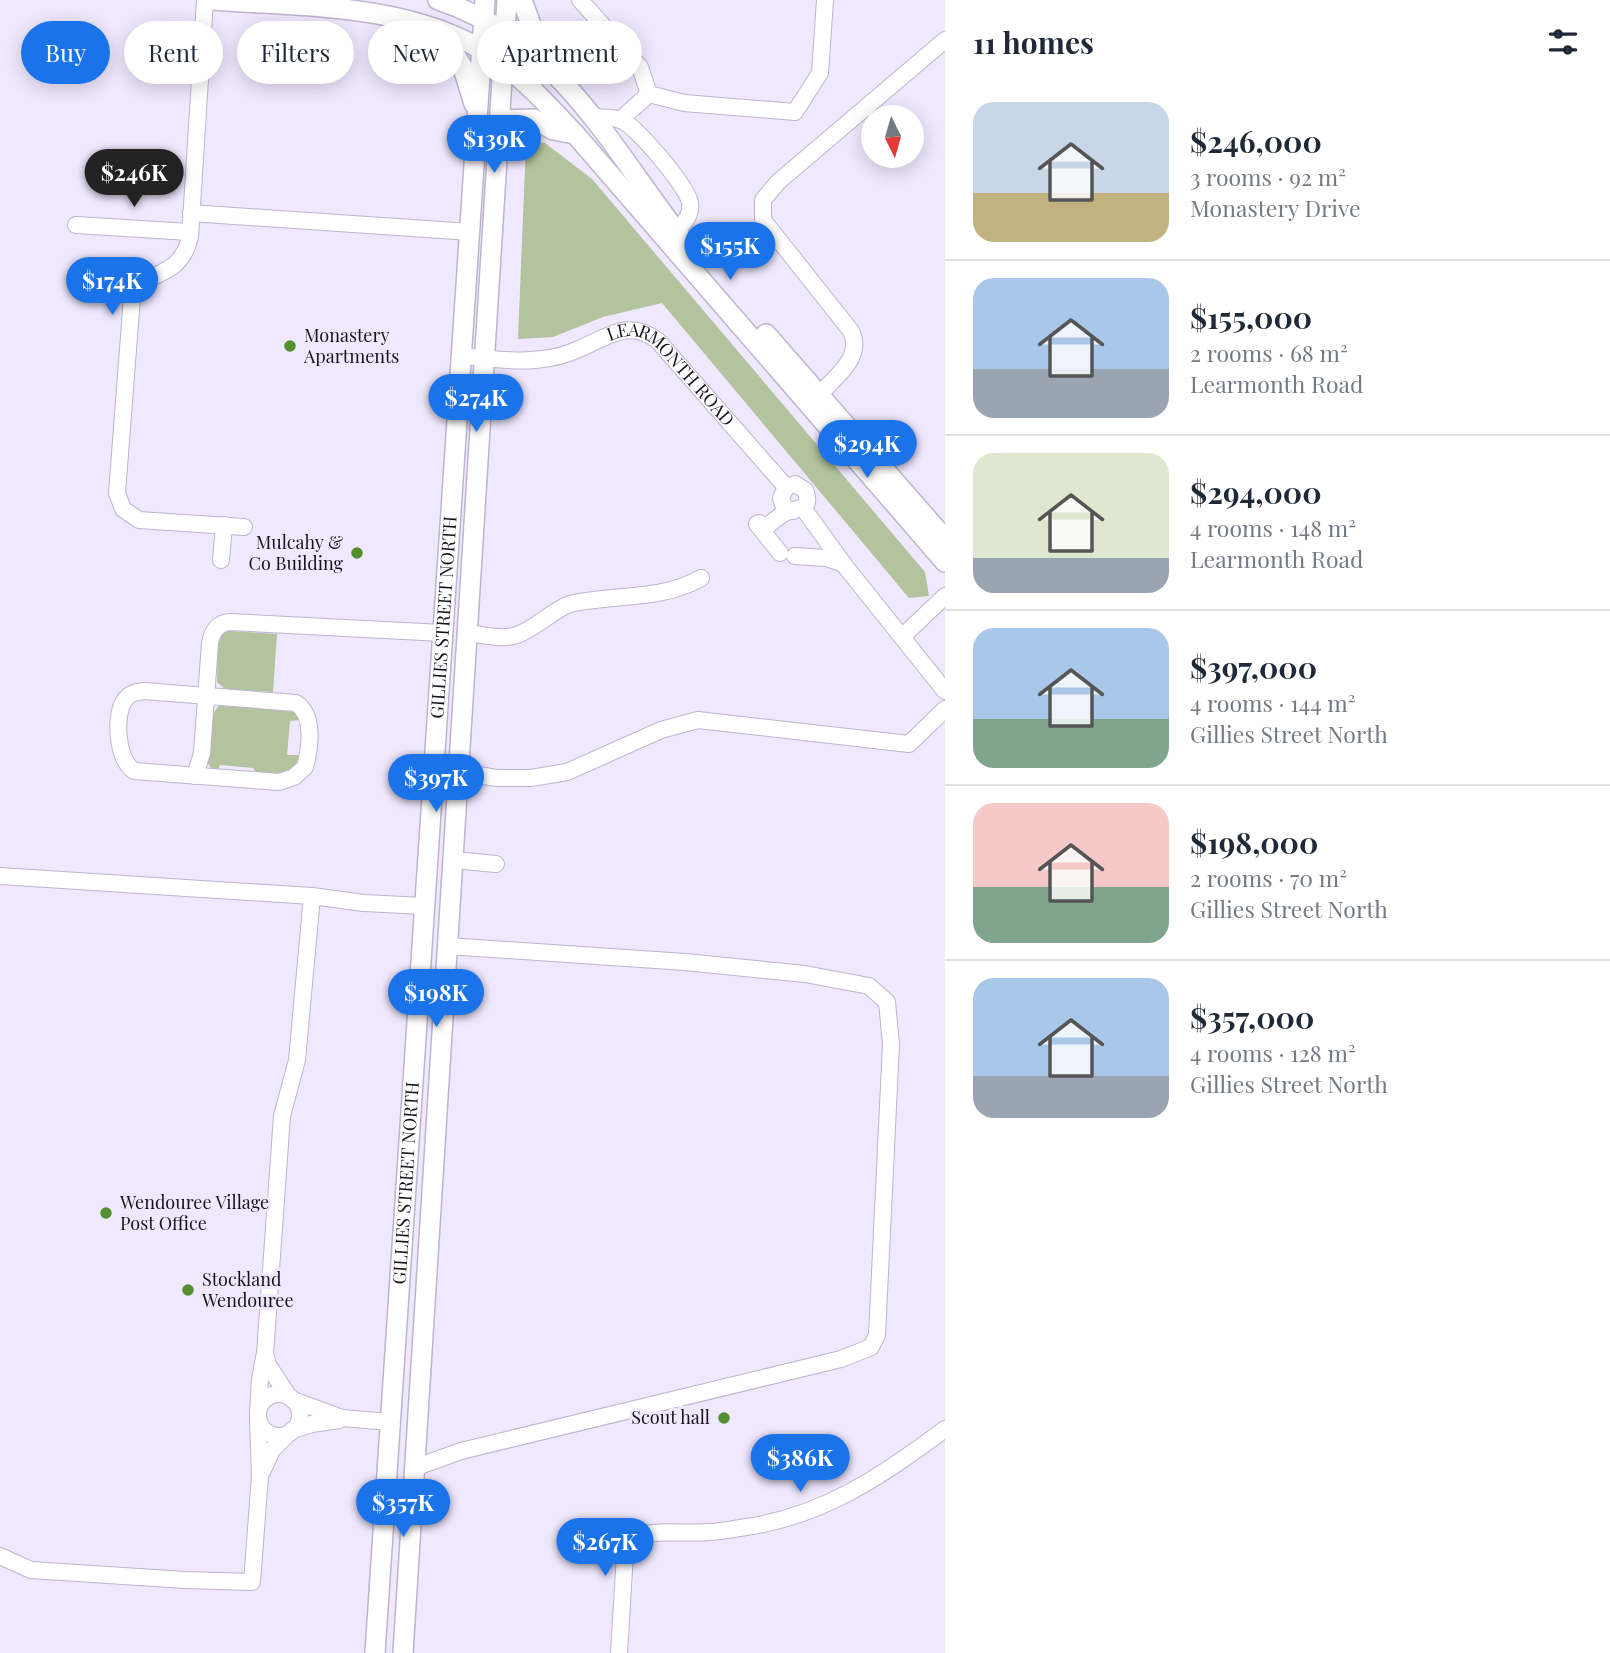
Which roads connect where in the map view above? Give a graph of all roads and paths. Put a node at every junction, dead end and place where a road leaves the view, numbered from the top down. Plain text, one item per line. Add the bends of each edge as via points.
1 (205, 0) edge
2 (212, 0) edge
3 (438, 0) edge
4 (507, 0) edge
5 (522, 0) edge
6 (580, 0) edge
7 (825, 0) edge
8 (484, 9) edge
9 (411, 21) edge
10 (506, 21) edge
11 (530, 21) edge
12 (945, 40) edge
13 (463, 68) edge
14 (480, 84) edge
15 (502, 84) edge
16 (526, 84) edge
17 (564, 84) edge
18 (649, 94) junction
19 (478, 115) junction
20 (593, 117) junction
21 (501, 120) junction
22 (620, 120) junction
23 (575, 134) junction
24 (191, 213) junction
25 (76, 225) dead end
26 (676, 231) junction
27 (190, 232) junction
28 (470, 232) junction
29 (461, 356) junction
30 (485, 358) junction
31 (815, 399) junction
32 (783, 493) junction
33 (798, 509) junction
34 (223, 525) junction
35 (244, 527) dead end
36 (762, 530) junction
37 (945, 539) edge
38 (221, 560) dead end
39 (945, 562) edge
40 (844, 564) junction
41 (701, 578) dead end
42 (945, 596) edge
43 (442, 634) junction
44 (468, 634) junction
45 (903, 636) junction
46 (945, 691) edge
47 (206, 696) junction
48 (945, 709) edge
49 (459, 772) junction
50 (195, 776) junction
51 (453, 860) junction
52 (496, 864) dead end
53 (0, 876) edge
54 (312, 896) junction
55 (424, 906) junction
56 (450, 908) junction
57 (447, 946) junction
58 (265, 1353) junction
59 (291, 1398) junction
60 (258, 1417) junction
61 (359, 1420) junction
62 (390, 1422) junction
63 (416, 1424) junction
64 (945, 1429) edge
65 (290, 1432) junction
66 (414, 1468) junction
67 (260, 1478) junction
68 (0, 1556) edge
69 (375, 1653) edge
70 (403, 1653) edge
71 (619, 1653) edge

1 - 24 street
2 - 9 main road via 338,9
3 - 8 main road
4 - 10 main road, GILLIES STREET NORTH
5 - 11 main road
6 - 18 street via 640,67
7 - 18 street via 820,74 795,112 684,103
12 - 31 street via 778,182 763,200 762,220 855,339 851,360
13 - 19 main road
14 - 19 main road, GILLIES STREET NORTH
15 - 21 main road, GILLIES STREET NORTH
16 - 23 main road
17 - 20 main road
18 - 22 street
19 - 28 main road, GILLIES STREET NORTH
20 - 22 street
20 - 26 main road
21 - 23 main road via 534,119 553,130
21 - 30 main road, GILLIES STREET NORTH
22 - 26 street via 636,131 688,195 689,215
23 - 31 main road
24 - 27 street
24 - 28 street
25 - 27 street
26 - 31 main road
27 - 34 street via 180,260 166,273 142,283 132,298 118,496 123,509 136,519
28 - 29 main road, GILLIES STREET NORTH
29 - 30 street, LEARMONTH ROAD
29 - 43 main road, GILLIES STREET NORTH
30 - 32 street, LEARMONTH ROAD via 543,359 570,353 616,331 639,330 658,341
30 - 44 main road, GILLIES STREET NORTH
31 - 37 main road
31 - 39 main road
32 - 33 street via 784,507
32 - 33 street via 796,484 805,490 807,501
32 - 36 street via 776,508 757,524
33 - 36 street
33 - 40 street
34 - 35 street
34 - 38 street
36 - 40 street via 788,554
40 - 45 street
41 - 44 street via 659,593 570,604 517,635
42 - 45 street
43 - 47 street via 226,622 211,637
43 - 55 main road, GILLIES STREET NORTH
44 - 49 main road, GILLIES STREET NORTH
45 - 46 street
47 - 50 street via 202,751
47 - 50 street via 139,691 127,697 121,710 120,745 131,769
47 - 50 street via 298,704 309,722 306,762 299,774 281,781
48 - 49 street via 909,744 698,720 662,730 567,772 497,778
49 - 51 main road, GILLIES STREET NORTH
51 - 52 street
51 - 56 main road, GILLIES STREET NORTH
53 - 54 street
54 - 55 street
54 - 58 street via 297,1060 282,1116
55 - 56 main road
55 - 62 main road, GILLIES STREET NORTH
56 - 57 main road, GILLIES STREET NORTH
57 - 63 main road, GILLIES STREET NORTH
57 - 66 street via 805,974 869,986 887,1002 891,1044 877,1335 871,1347 841,1359 461,1451
58 - 59 street
58 - 60 street
59 - 60 street via 269,1397 260,1406
59 - 61 street
59 - 65 street via 299,1415
60 - 65 street via 268,1433
60 - 67 street
61 - 62 street
61 - 65 street via 319,1423
62 - 63 main road
62 - 69 main road, GILLIES STREET NORTH
63 - 66 main road, GILLIES STREET NORTH
64 - 71 street via 851,1494 780,1520 709,1532 646,1533 631,1543 625,1553
65 - 67 street via 272,1450
66 - 70 main road, GILLIES STREET NORTH
67 - 68 street via 252,1582 31,1570

